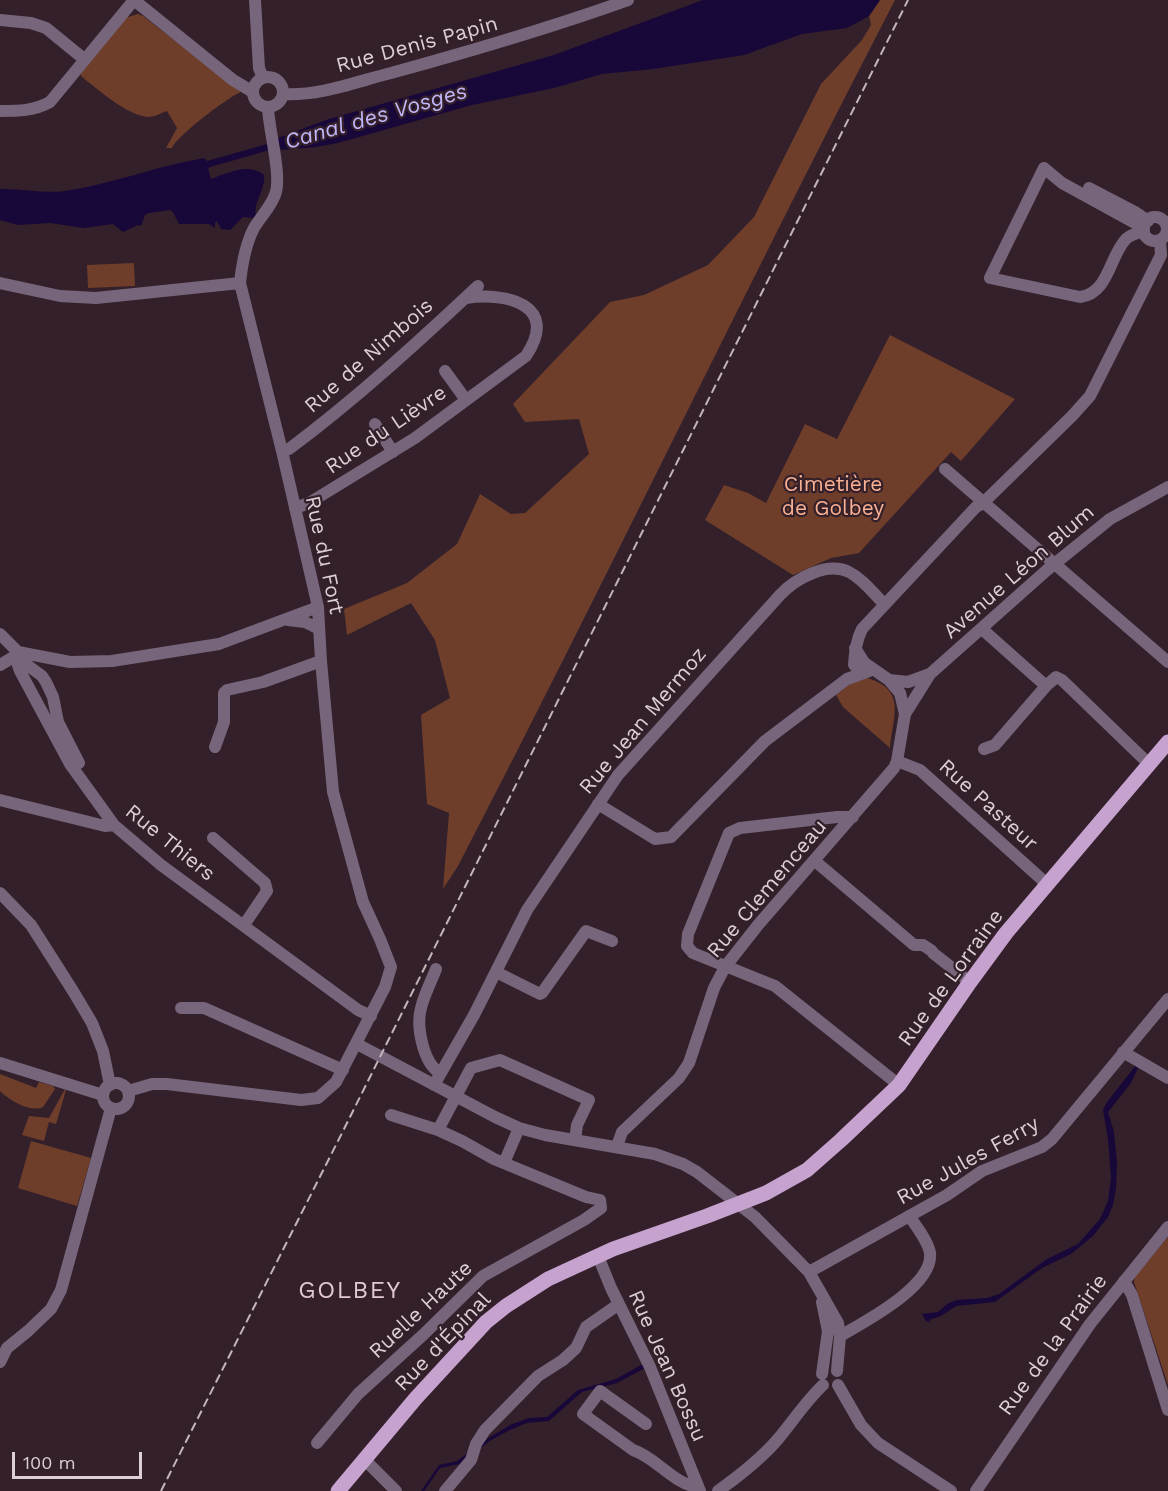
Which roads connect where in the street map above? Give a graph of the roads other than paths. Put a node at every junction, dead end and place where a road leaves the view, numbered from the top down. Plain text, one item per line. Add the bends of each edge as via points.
1 (134, 0) edge
2 (255, 0) edge
3 (628, 0) edge
4 (0, 20) edge
5 (84, 59) junction
6 (263, 78) junction
7 (253, 92) junction
8 (283, 94) junction
9 (268, 108) junction
10 (0, 111) edge
11 (1145, 227) junction
12 (1166, 231) edge
13 (0, 283) edge
14 (240, 283) junction
15 (478, 286) dead end
16 (466, 298) junction
17 (445, 372) dead end
18 (466, 400) junction
19 (375, 424) dead end
20 (282, 451) junction
21 (393, 452) junction
22 (945, 469) dead end
23 (1168, 487) edge
24 (982, 503) junction
25 (295, 508) junction
26 (1054, 564) junction
27 (884, 604) junction
28 (318, 607) junction
29 (287, 620) junction
30 (982, 628) junction
31 (319, 629) junction
32 (0, 634) edge
33 (17, 654) junction
34 (321, 661) junction
35 (1168, 662) edge
36 (0, 665) edge
37 (863, 668) junction
38 (930, 674) junction
39 (889, 680) junction
40 (908, 682) junction
41 (1046, 686) junction
42 (900, 693) junction
43 (916, 696) junction
44 (905, 714) junction
45 (1168, 742) edge
46 (216, 747) dead end
47 (984, 749) dead end
48 (897, 761) junction
49 (1149, 764) junction
50 (82, 781) junction
51 (0, 800) edge
52 (597, 804) junction
53 (853, 817) junction
54 (114, 825) junction
55 (213, 838) dead end
56 (815, 861) junction
57 (1047, 884) junction
58 (0, 893) edge
59 (244, 925) junction
60 (612, 941) dead end
61 (725, 967) junction
62 (436, 969) dead end
63 (496, 972) junction
64 (970, 982) junction
65 (1168, 999) edge
66 (181, 1008) dead end
67 (371, 1016) junction
68 (357, 1044) junction
69 (1124, 1052) junction
70 (0, 1063) edge
71 (343, 1070) junction
72 (440, 1073) junction
73 (1168, 1078) edge
74 (434, 1085) junction
75 (899, 1085) junction
76 (106, 1090) junction
77 (128, 1091) junction
78 (456, 1097) junction
79 (111, 1108) junction
80 (392, 1115) dead end
81 (519, 1128) junction
82 (438, 1130) junction
83 (575, 1140) junction
84 (617, 1146) junction
85 (504, 1163) junction
86 (712, 1183) junction
87 (739, 1204) junction
88 (712, 1215) junction
89 (909, 1216) junction
90 (1168, 1227) edge
91 (598, 1256) junction
92 (809, 1272) junction
93 (1124, 1281) junction
94 (820, 1292) junction
95 (619, 1304) junction
96 (840, 1336) junction
97 (0, 1362) edge
98 (837, 1371) junction
99 (823, 1379) junction
100 (838, 1385) junction
101 (1168, 1410) edge
102 (646, 1424) dead end
103 (317, 1443) dead end
104 (364, 1459) junction
105 (699, 1489) edge
106 (338, 1491) edge
107 (396, 1491) edge
108 (445, 1491) edge
109 (718, 1491) edge
110 (951, 1491) edge
111 (976, 1491) edge

1 - 5 street
1 - 7 street
2 - 6 street
3 - 8 street, Rue Denis Papin via 530,34 437,60 308,95
4 - 5 street via 46,28
5 - 10 street via 50,102 40,108
6 - 7 street
6 - 8 street via 278,81
7 - 9 street via 256,101
8 - 9 street via 280,102
9 - 14 street, Rue du Fort via 276,191 243,255
11 - 11 street via 1126,239 1099,288 1089,296 1070,296 990,278 1044,168 1136,212
11 - 12 street via 1157,218
11 - 12 street via 1150,239
12 - 24 street via 1161,255 1090,396
13 - 14 street via 60,296 96,298
14 - 20 street, Rue du Fort
15 - 16 street, Rue de Nimbois
16 - 18 street, Rue du Lièvre via 508,298 521,302 533,314 538,328 535,344 526,356
16 - 20 street, Rue de Nimbois via 334,415
17 - 18 street, Rue du Lièvre
18 - 21 street, Rue du Lièvre
19 - 21 street
20 - 25 street, Rue du Fort
21 - 25 street, Rue du Lièvre
22 - 24 street
23 - 26 street, Avenue Léon Blum via 1110,519
24 - 26 street
24 - 27 street
25 - 28 street, Rue du Fort
26 - 30 street, Avenue Léon Blum
26 - 35 street
27 - 37 street via 861,629 855,648
27 - 52 street, Rue Jean Mermoz via 863,582 842,569 814,573 787,588 645,743
28 - 29 street
28 - 31 street, Rue du Fort
29 - 31 street
29 - 33 street via 219,644 112,662 70,662
30 - 38 street, Avenue Léon Blum
30 - 41 street
31 - 34 street, Rue du Fort
32 - 33 street
33 - 36 street
33 - 50 street, Rue Thiers via 29,689
33 - 50 street, Rue Thiers via 46,682 58,722 84,775
34 - 46 street via 227,690 224,722
34 - 67 street, Rue du Fort via 333,792 363,902 391,967
37 - 39 street
37 - 52 street via 765,741 671,837 655,839
38 - 40 street, Avenue Léon Blum
38 - 43 street, Avenue Léon Blum
39 - 40 street, Avenue Léon Blum
39 - 42 street
40 - 42 street
40 - 43 street
41 - 47 street via 994,745
41 - 49 street via 1056,677 1062,680
42 - 43 street
42 - 44 street
43 - 44 street, Avenue Léon Blum
44 - 48 street, Rue Clemenceau
45 - 49 main road, Rue de Lorraine
48 - 53 street, Rue Clemenceau
48 - 57 street, Rue Pasteur via 920,770
49 - 57 main road, Rue de Lorraine
50 - 54 street, Rue Thiers
51 - 54 street
52 - 63 street, Rue Jean Mermoz via 527,910
53 - 56 street, Rue Clemenceau
53 - 61 street via 740,828 729,833 688,934 687,946
54 - 59 street, Rue Thiers via 161,865
55 - 59 street, Rue Thiers via 265,883 267,891
56 - 61 street, Rue Clemenceau
56 - 64 street via 914,945 923,945
57 - 64 main road, Rue de Lorraine
58 - 76 street via 31,925 92,1023 103,1052
59 - 67 street, Rue Thiers
60 - 63 street via 586,932 542,993
61 - 75 street via 775,986
61 - 84 street, Rue Clemenceau via 689,1063 622,1132
62 - 72 street via 422,1003 420,1025 424,1047
63 - 72 street, Rue Jean Mermoz
64 - 75 main road, Rue de Lorraine
65 - 69 street, Rue Jules Ferry
66 - 71 street via 204,1008
67 - 68 street, Rue du Fort
68 - 71 street, Rue du Fort
68 - 74 street
69 - 73 street
69 - 89 street, Rue Jules Ferry via 1042,1147 982,1171
70 - 76 street
71 - 77 street, Rue du Fort via 326,1093 301,1100 167,1084
72 - 74 street, Rue Jean Mermoz
74 - 78 street
75 - 87 main road, Rue de Lorraine via 807,1170
76 - 77 street via 118,1083
76 - 79 street via 105,1103
77 - 79 street via 127,1104 120,1109
78 - 81 street
78 - 82 street
78 - 83 street via 471,1068 500,1060 589,1100 577,1125
79 - 97 street via 62,1290 51,1309 7,1348
80 - 82 street
81 - 83 street
81 - 85 street
82 - 85 street
83 - 84 street
84 - 86 street via 683,1164
85 - 103 street, Ruelle Haute via 600,1200 600,1210 483,1276 358,1394
86 - 87 street
86 - 88 street via 719,1201
87 - 88 main road, Rue d'Épinal
87 - 92 street
88 - 91 main road, Rue d'Épinal
89 - 92 street, Rue Jules Ferry
89 - 96 street via 930,1253 925,1272 895,1304
90 - 93 street, Rue de la Prairie
91 - 95 street, Rue Jean Bossu
91 - 104 main road, Rue d'Épinal via 548,1280 486,1322
92 - 94 street
93 - 101 street via 1132,1295
93 - 111 street, Rue de la Prairie via 1068,1355
94 - 96 street via 835,1316
94 - 99 street via 828,1331
95 - 105 street, Rue Jean Bossu via 650,1367
95 - 108 street via 586,1327 576,1348 538,1376 484,1430 471,1460
96 - 98 street
98 - 99 street via 829,1369
98 - 100 street via 841,1380
99 - 100 street via 831,1389
99 - 109 street via 776,1441
100 - 110 street via 867,1433
102 - 105 street via 600,1391 583,1414 687,1486
104 - 106 main road, Rue d'Épinal
104 - 107 street

